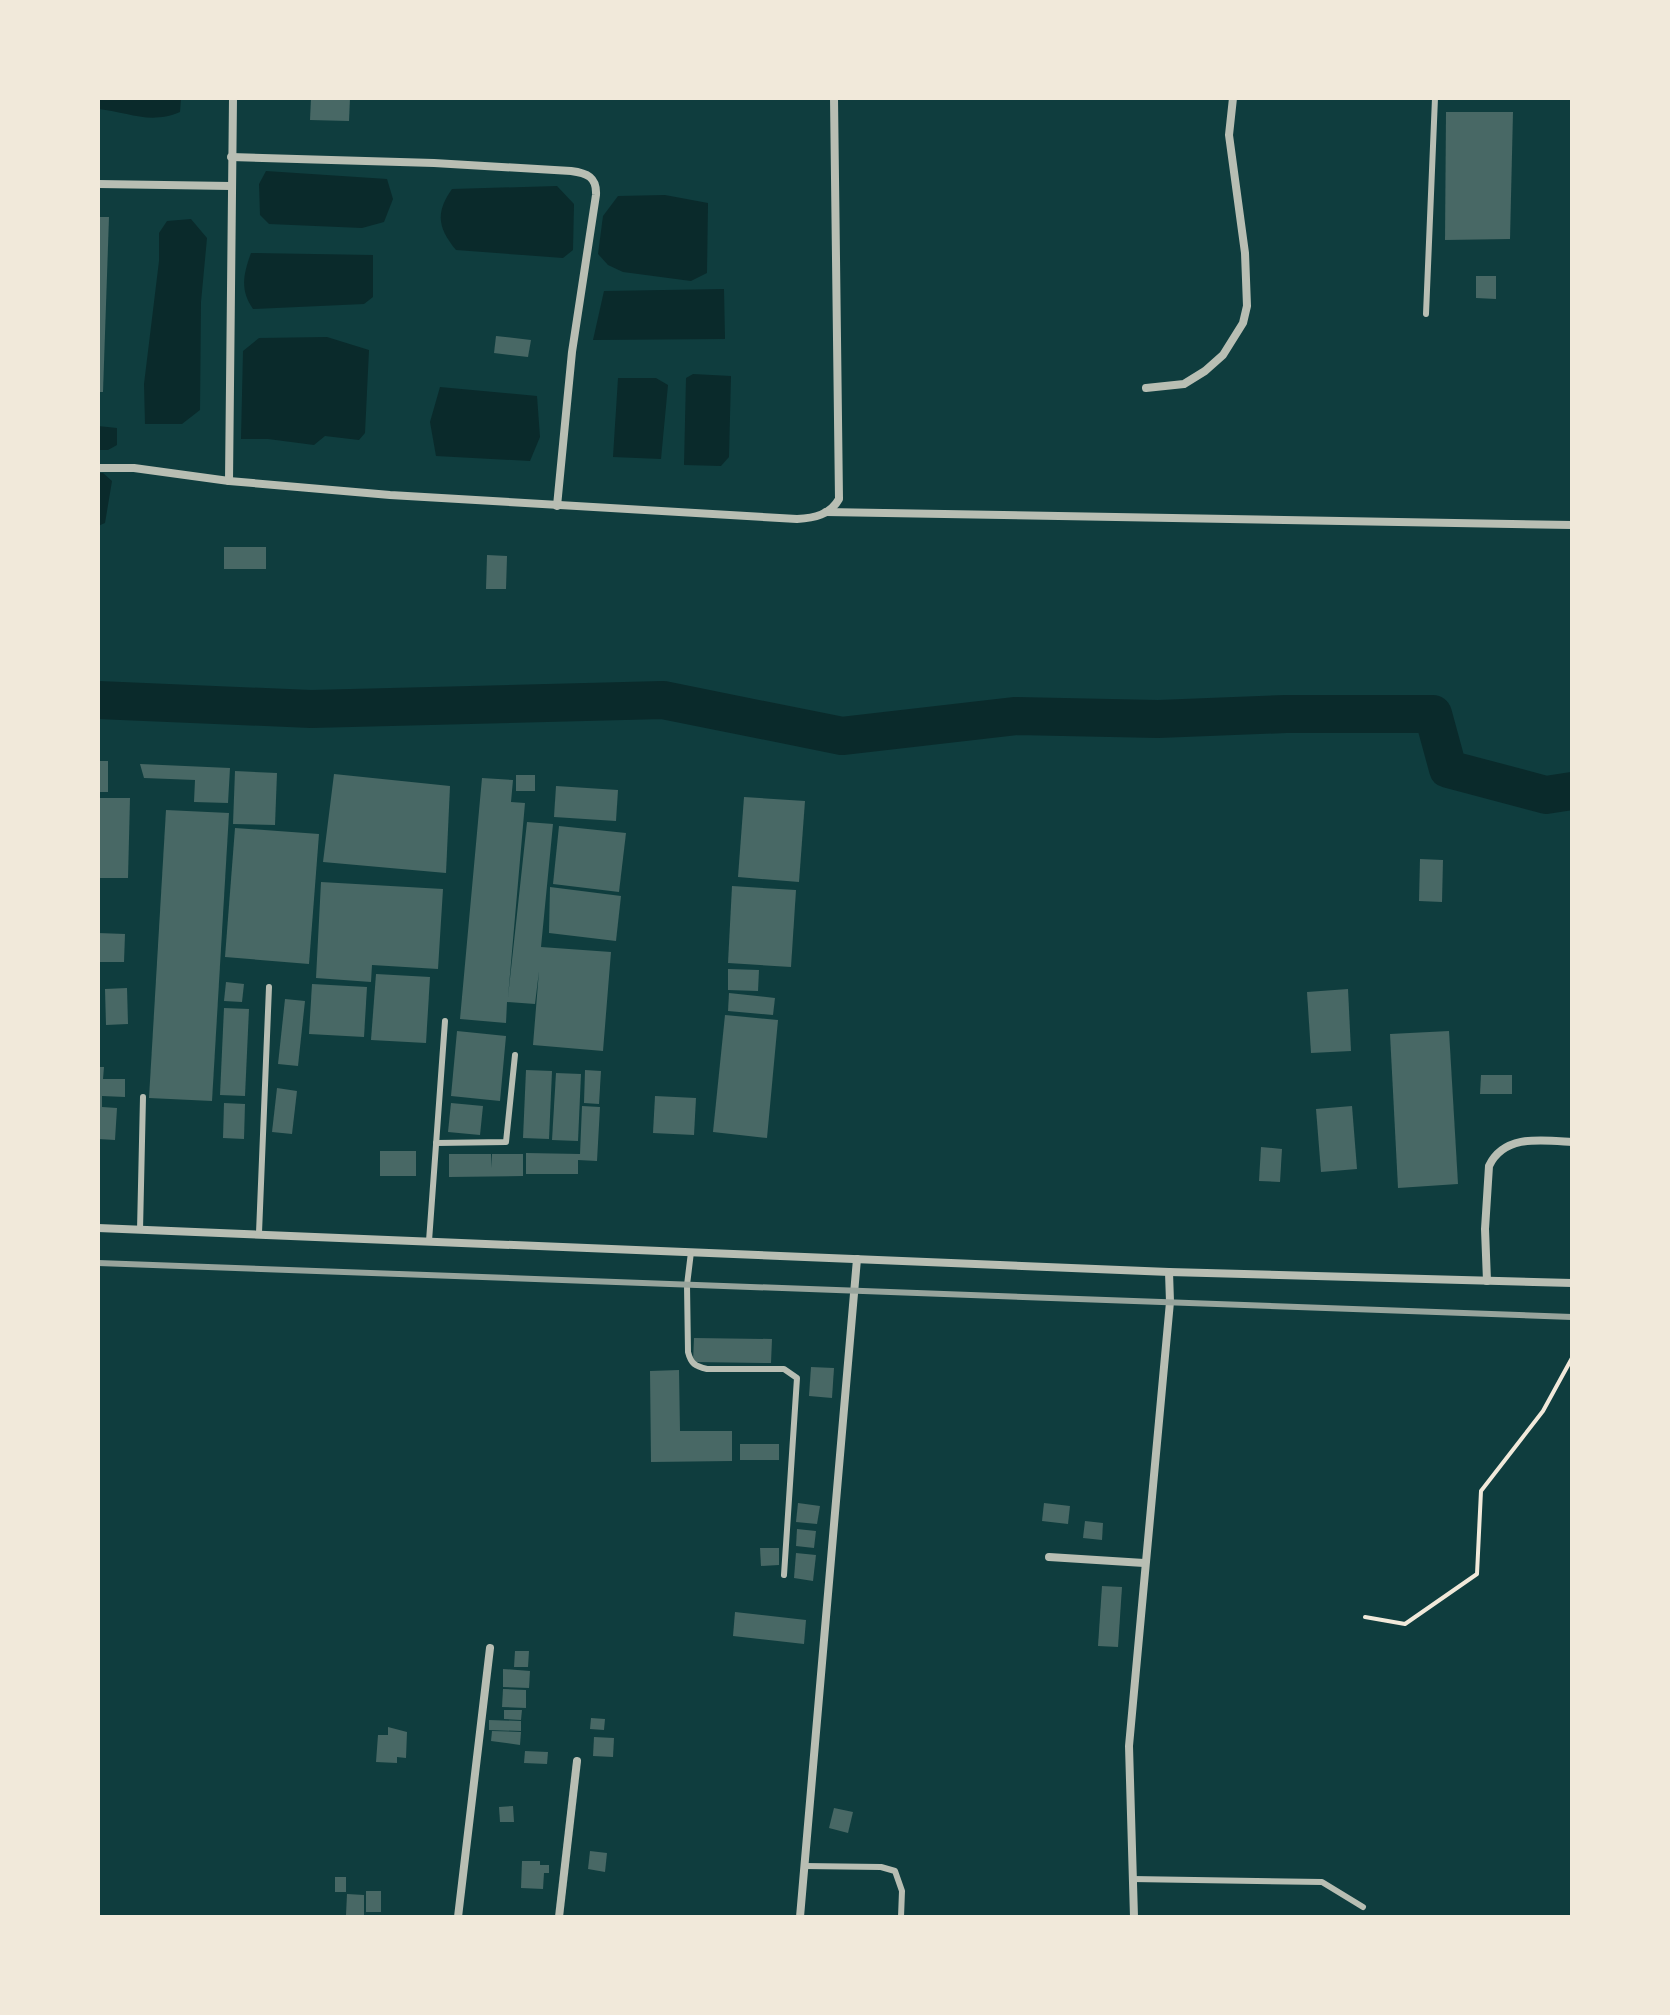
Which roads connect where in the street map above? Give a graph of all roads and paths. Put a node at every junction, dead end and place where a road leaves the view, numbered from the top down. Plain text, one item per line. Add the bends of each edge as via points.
1 (233, 98) edge
2 (834, 98) edge
3 (1233, 98) edge
4 (1435, 98) edge
5 (231, 157) junction
6 (98, 184) edge
7 (231, 186) junction
8 (1426, 314) dead end
9 (1146, 388) dead end
10 (98, 468) edge
11 (229, 481) junction
12 (557, 506) junction
13 (826, 512) junction
14 (1572, 525) edge
15 (269, 987) dead end
16 (445, 1021) dead end
17 (515, 1055) dead end
18 (143, 1097) dead end
19 (1572, 1142) edge
20 (436, 1143) junction
21 (98, 1228) edge
22 (140, 1230) junction
23 (259, 1233) junction
24 (429, 1241) junction
25 (691, 1252) junction
26 (857, 1259) junction
27 (1169, 1272) junction
28 (1487, 1281) junction
29 (1572, 1283) edge
30 (1572, 1358) edge
31 (1049, 1557) dead end
32 (1144, 1563) junction
33 (784, 1575) dead end
34 (1365, 1617) dead end
35 (490, 1648) dead end
36 (577, 1761) dead end
37 (804, 1866) junction
38 (1132, 1879) junction
39 (1363, 1907) dead end
40 (458, 1917) edge
41 (559, 1917) edge
42 (800, 1917) edge
43 (901, 1917) edge
44 (1134, 1917) edge

1 - 5 street
2 - 13 street via 839,499
3 - 9 street via 1229,135 1245,253 1243,323 1223,355 1205,371 1184,384
4 - 8 lane
5 - 7 street
5 - 12 street via 571,171 593,179 596,195 572,352
6 - 7 street
7 - 11 street
10 - 11 street
11 - 12 street
12 - 13 street via 797,519
13 - 14 street
15 - 23 lane
16 - 20 lane
17 - 20 lane via 506,1142
18 - 22 lane
19 - 28 street via 1520,1142 1506,1145 1492,1159 1485,1229
20 - 24 lane
21 - 22 street
22 - 23 street
23 - 24 street
24 - 25 street
25 - 26 street
25 - 33 lane via 690,1361 707,1369 784,1369 797,1378
26 - 27 street
26 - 37 street
27 - 28 street
27 - 32 street
28 - 29 street
30 - 34 path via 1543,1411 1481,1491 1477,1574 1405,1624
31 - 32 street
32 - 38 street via 1129,1746
35 - 40 street
36 - 41 street
37 - 42 street
37 - 43 lane via 895,1871 902,1891
38 - 39 lane via 1322,1882
38 - 44 street

